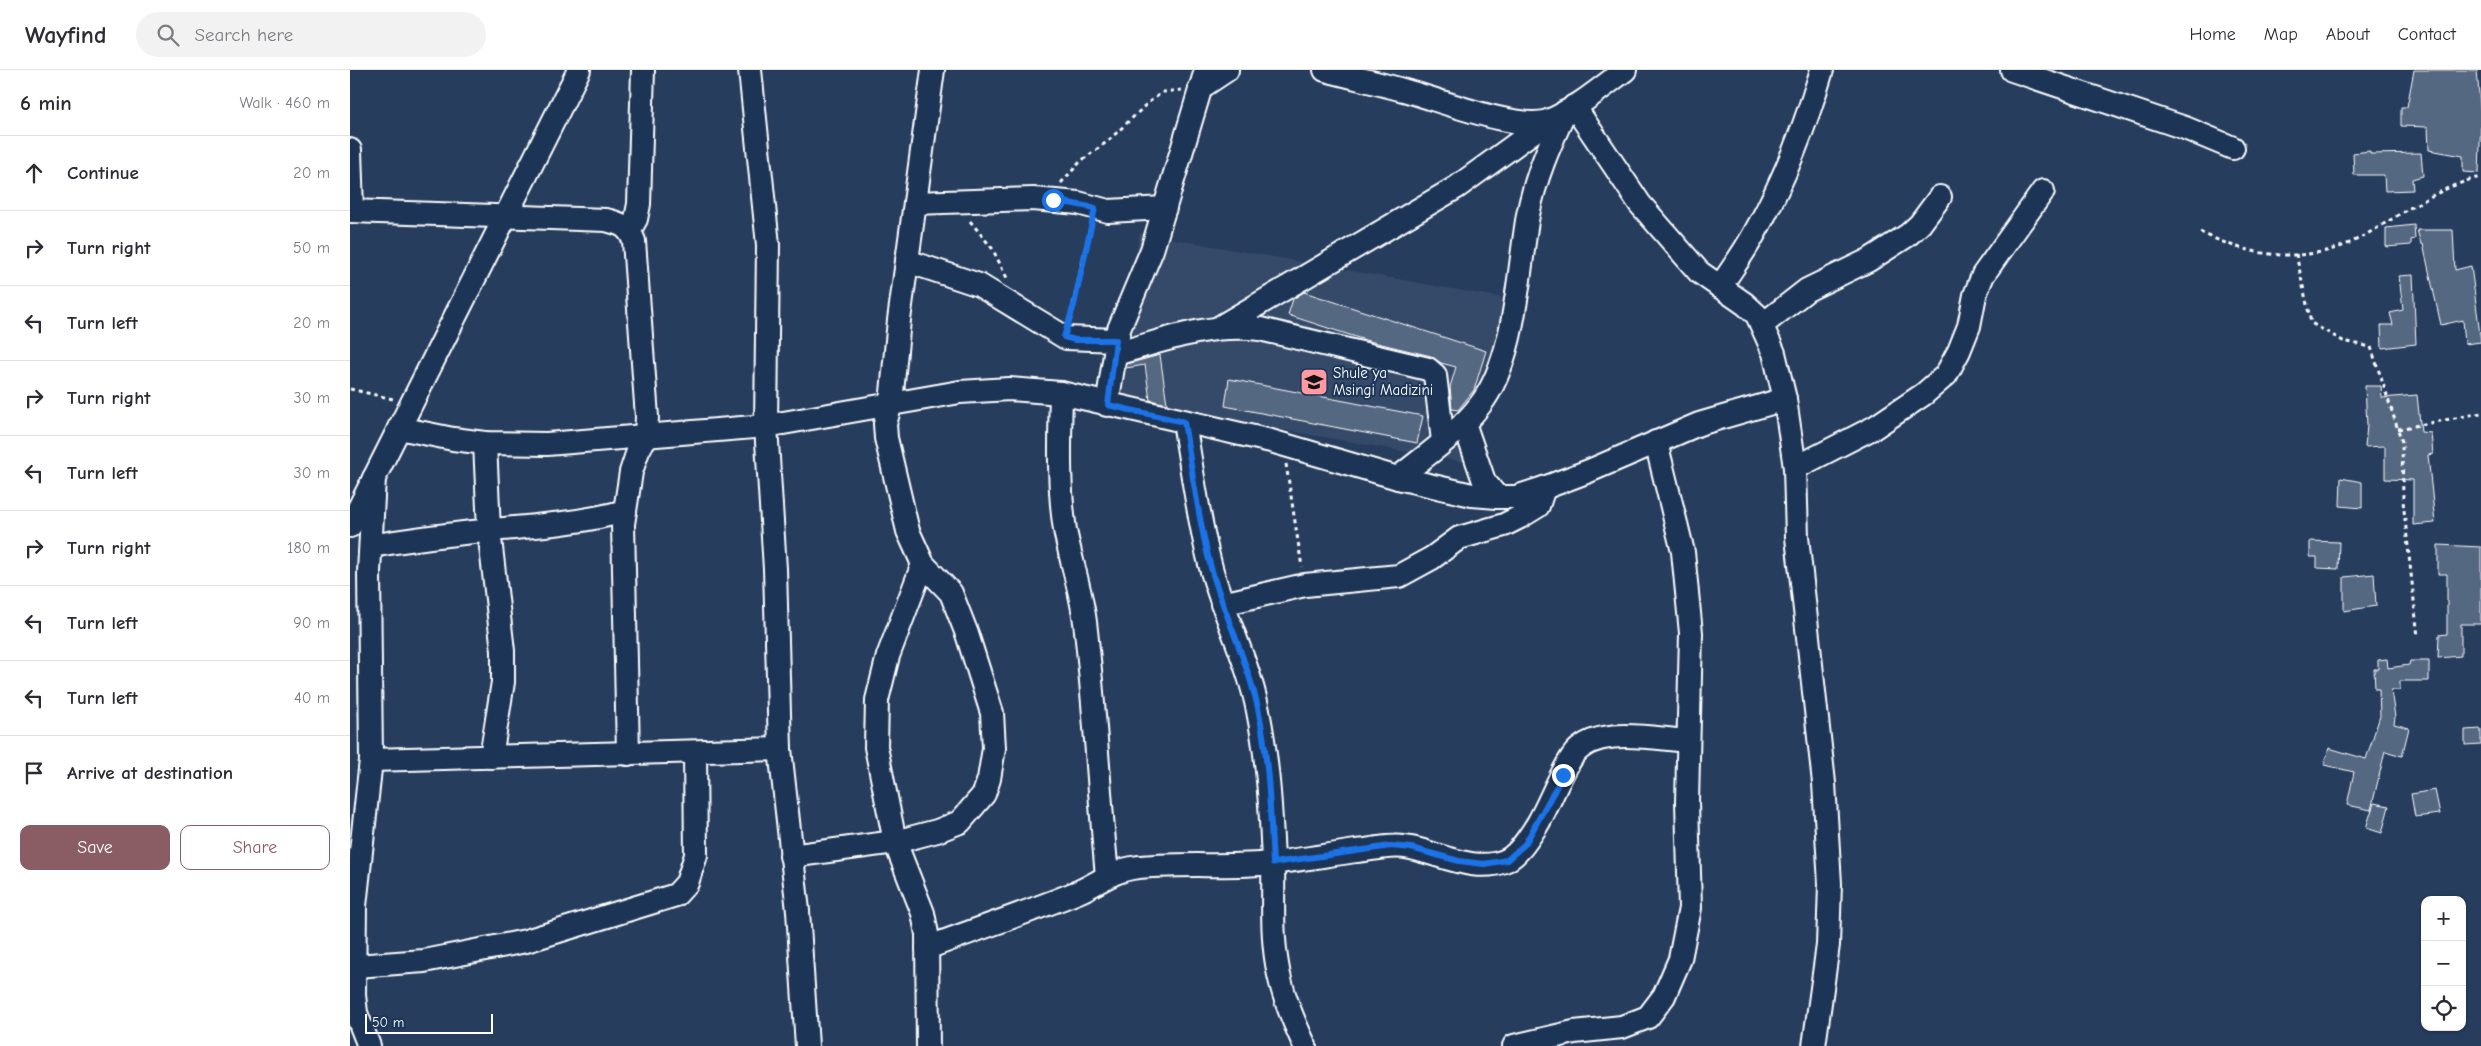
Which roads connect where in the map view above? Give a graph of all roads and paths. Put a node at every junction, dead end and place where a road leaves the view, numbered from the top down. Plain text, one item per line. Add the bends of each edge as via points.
1 (578, 70) edge
2 (643, 70) edge
3 (750, 70) edge
4 (933, 70) edge
5 (1227, 70) edge
6 (1325, 70) edge
7 (1625, 70) edge
8 (1822, 70) edge
9 (2012, 70) edge
10 (1201, 83) edge
11 (1562, 113) junction
12 (2234, 148) dead end
13 (350, 150) edge
14 (2481, 177) edge
15 (2043, 190) dead end
16 (1940, 197) dead end
17 (1030, 199) junction
18 (957, 202) junction
19 (916, 203) junction
20 (1095, 208) junction
21 (1165, 208) junction
22 (351, 211) edge
23 (503, 218) junction
24 (630, 230) junction
25 (2200, 232) dead end
26 (2296, 254) junction
27 (907, 261) junction
28 (1720, 287) junction
29 (1013, 306) junction
30 (1762, 325) junction
31 (1219, 327) junction
32 (1064, 337) junction
33 (1116, 347) junction
34 (350, 389) edge
35 (1061, 393) junction
36 (1785, 399) junction
37 (892, 402) junction
38 (411, 404) junction
39 (1108, 405) junction
40 (2481, 413) edge
41 (1184, 422) junction
42 (1464, 423) junction
43 (766, 426) junction
44 (399, 428) junction
45 (2398, 429) junction
46 (646, 436) junction
47 (1443, 441) junction
48 (1656, 442) junction
49 (485, 443) junction
50 (1283, 444) junction
51 (1795, 468) junction
52 (374, 478) junction
53 (1398, 478) junction
54 (1544, 488) junction
55 (1497, 497) junction
56 (625, 511) junction
57 (350, 526) edge
58 (489, 530) junction
59 (370, 546) junction
60 (923, 564) junction
61 (1305, 585) junction
62 (1222, 604) junction
63 (2418, 636) dead end
64 (1688, 742) junction
65 (780, 749) junction
66 (695, 752) junction
67 (628, 754) junction
68 (491, 756) junction
69 (371, 760) junction
70 (895, 842) junction
71 (791, 856) junction
72 (1273, 863) junction
73 (1107, 876) junction
74 (927, 948) junction
75 (356, 966) junction
76 (369, 1046) edge
77 (807, 1046) edge
78 (928, 1046) edge
79 (1305, 1046) edge
80 (1514, 1046) edge
81 (1814, 1046) edge

1 - 23 street
2 - 24 street via 639,204
3 - 43 street via 768,245
4 - 19 street
5 - 10 street
6 - 11 street via 1518,122
7 - 11 street
8 - 28 street via 1805,127 1782,178 1754,236
9 - 12 street via 2185,128
10 - 17 path via 1163,92 1081,161 1060,184
10 - 21 street
11 - 28 street via 1699,272
11 - 31 street via 1457,187
11 - 42 street via 1540,166 1528,214 1509,334 1495,380 1481,404
13 - 22 street
14 - 26 path via 2431,196 2327,251
15 - 51 street via 1983,275 1960,351 1946,375 1875,427
16 - 30 street via 1908,235 1869,260 1807,290
17 - 18 street
17 - 20 street
18 - 19 street
18 - 29 path via 1000,260
19 - 27 street
20 - 21 street via 1108,211
20 - 32 path
21 - 33 street via 1152,250 1122,320
22 - 23 street
23 - 24 street via 606,220
23 - 38 street
24 - 46 street via 634,241 647,394
25 - 26 path via 2244,250 2283,256
26 - 45 path via 2311,323 2343,341 2371,347
27 - 29 street via 979,285
27 - 37 street
28 - 30 street via 1745,304
29 - 32 street
30 - 36 street via 1774,353
31 - 33 street
31 - 47 street via 1260,329 1428,370 1435,375
32 - 33 street
33 - 39 street
34 - 38 path
35 - 37 street via 1009,389
35 - 39 street
35 - 73 street via 1065,529 1085,621
36 - 48 street via 1699,424
36 - 51 street
37 - 43 street
37 - 60 street via 885,424 886,438 908,531
38 - 44 street
39 - 41 street
40 - 45 path
41 - 50 street
41 - 62 street via 1210,563
42 - 47 street
42 - 55 street via 1484,481
43 - 46 street
43 - 65 street via 775,569
44 - 49 street
44 - 52 street
45 - 63 path via 2402,442 2403,501
46 - 49 street via 548,444
46 - 56 street via 632,472
47 - 53 street
48 - 54 street
48 - 64 street via 1683,552 1688,595 1691,633
49 - 58 street
50 - 53 street
50 - 61 path
51 - 81 street via 1797,536 1824,783 1830,884 1828,945
52 - 57 street
52 - 59 street
53 - 55 street via 1472,495
54 - 55 street via 1516,496
54 - 61 street via 1538,506 1520,517 1459,538 1426,562 1399,576
56 - 58 street via 577,522
56 - 67 street via 623,561
58 - 59 street
58 - 68 street via 503,651 503,682
59 - 69 street
60 - 70 street via 888,656 877,700 876,747
60 - 70 street via 951,593 967,634 992,713 994,748 984,794 960,822
61 - 62 street
62 - 72 street via 1248,667 1258,710 1268,769
64 - 72 street via 1624,736 1602,737 1585,744 1572,756 1525,844 1507,860 1484,864 1391,846
64 - 80 street via 1690,908 1680,959 1664,996 1648,1017 1622,1027 1574,1032
65 - 66 street
65 - 71 street
66 - 67 street
66 - 75 street via 696,855 687,884 676,894 526,941 424,960
67 - 68 street
68 - 69 street
69 - 75 street via 355,906
70 - 71 street
70 - 74 street via 923,913
71 - 77 street
72 - 73 street via 1160,865 1129,868
72 - 79 street via 1272,920 1277,965 1292,1019
73 - 74 street via 1080,891
74 - 78 street
75 - 76 street via 356,1013

